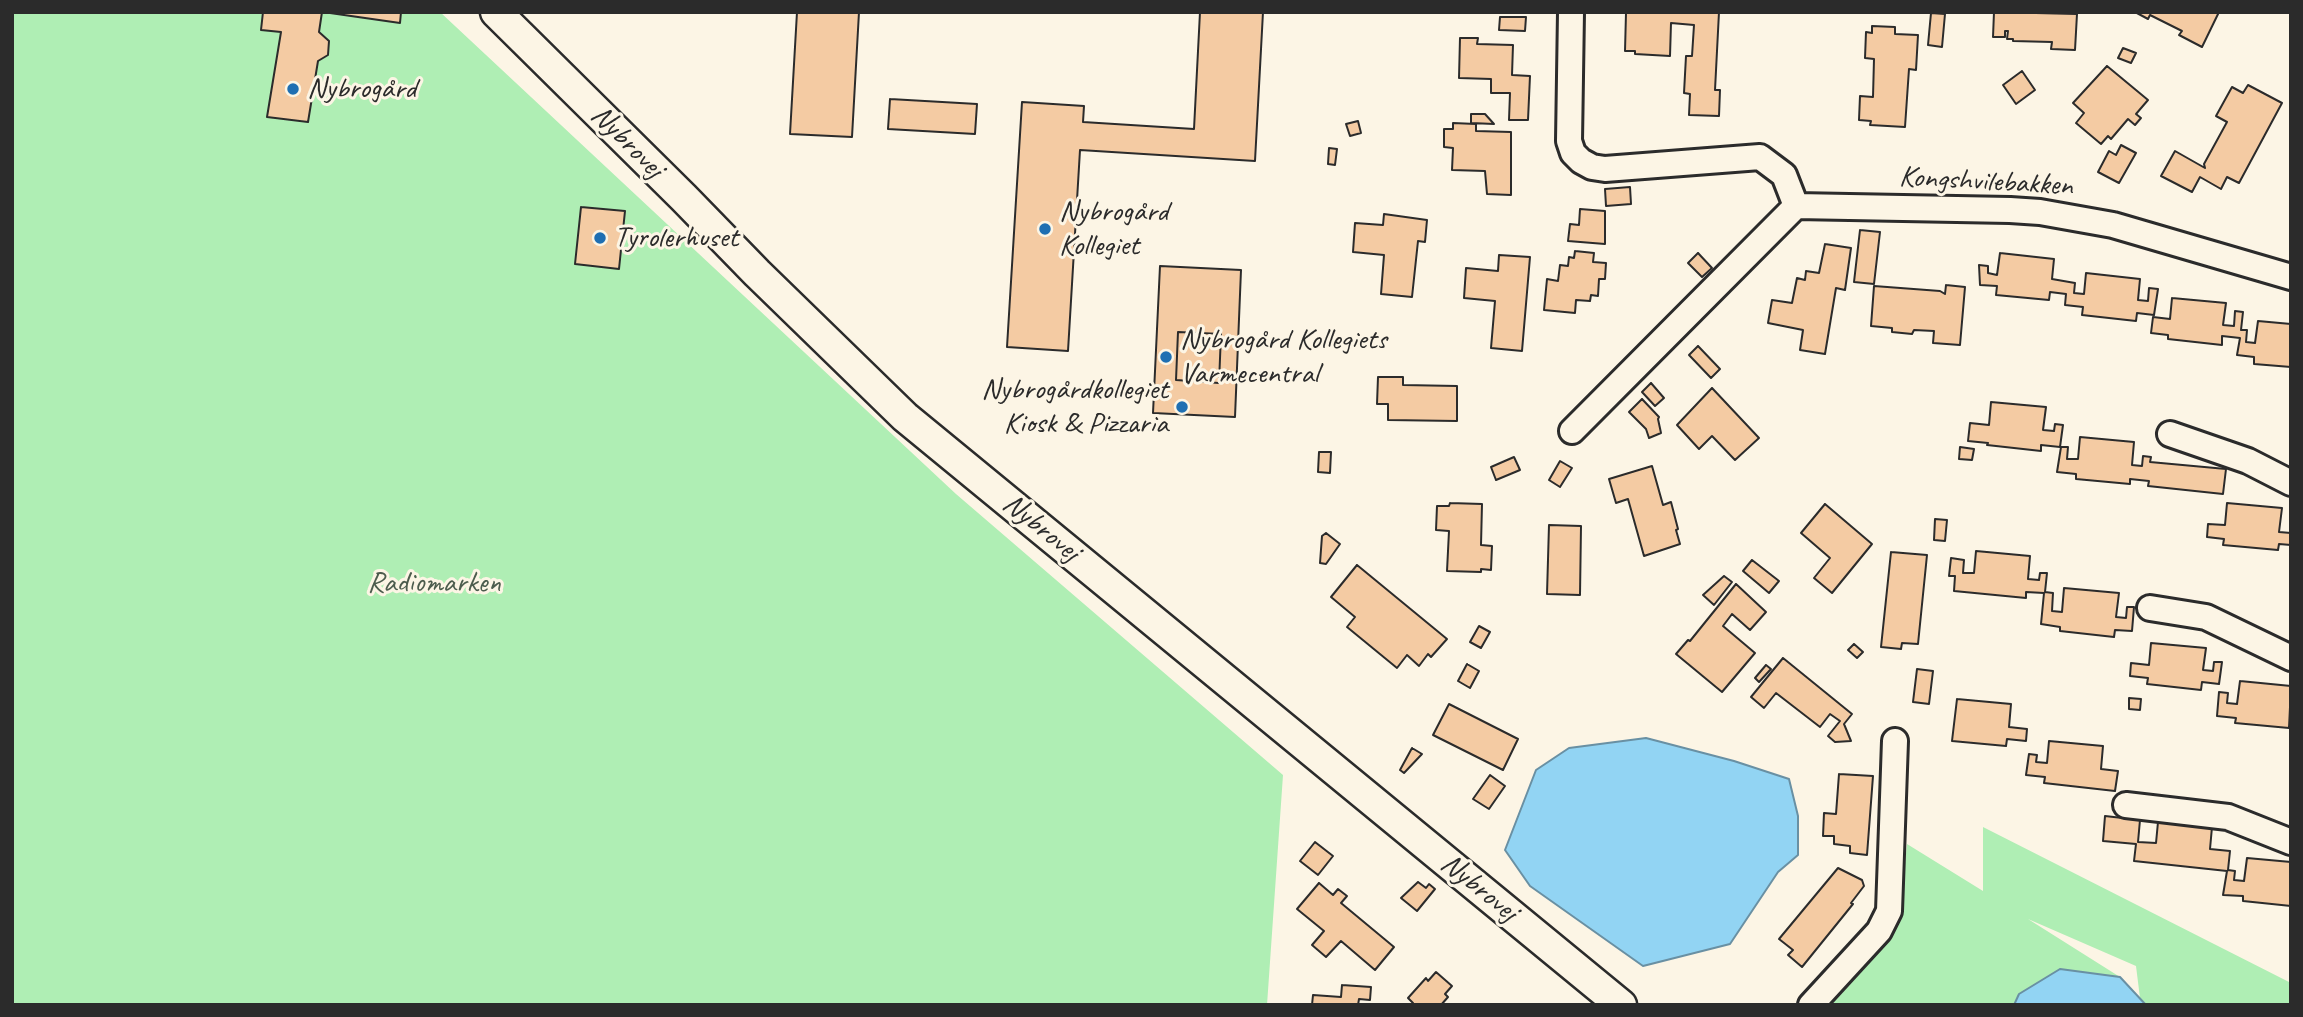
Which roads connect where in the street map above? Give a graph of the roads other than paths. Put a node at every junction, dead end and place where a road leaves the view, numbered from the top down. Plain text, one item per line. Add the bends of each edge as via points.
1 (496, 12) edge
2 (1571, 12) edge
3 (1796, 206) junction
4 (2291, 277) edge
5 (1572, 431) dead end
6 (2170, 434) dead end
7 (2291, 483) edge
8 (2150, 608) dead end
9 (2291, 658) edge
10 (1895, 741) dead end
11 (2126, 805) dead end
12 (2291, 842) edge
13 (1621, 1005) edge
14 (1811, 1005) edge

1 - 13 street, Nybrovej via 905,417
2 - 3 street via 1569,141 1581,161 1605,169 1760,157 1784,175
3 - 4 street, Kongshvilebakken via 2040,212 2113,225
3 - 5 street
6 - 7 street via 2248,461
8 - 9 street via 2206,617
10 - 14 street via 1889,911 1879,931
11 - 12 street via 2228,817

